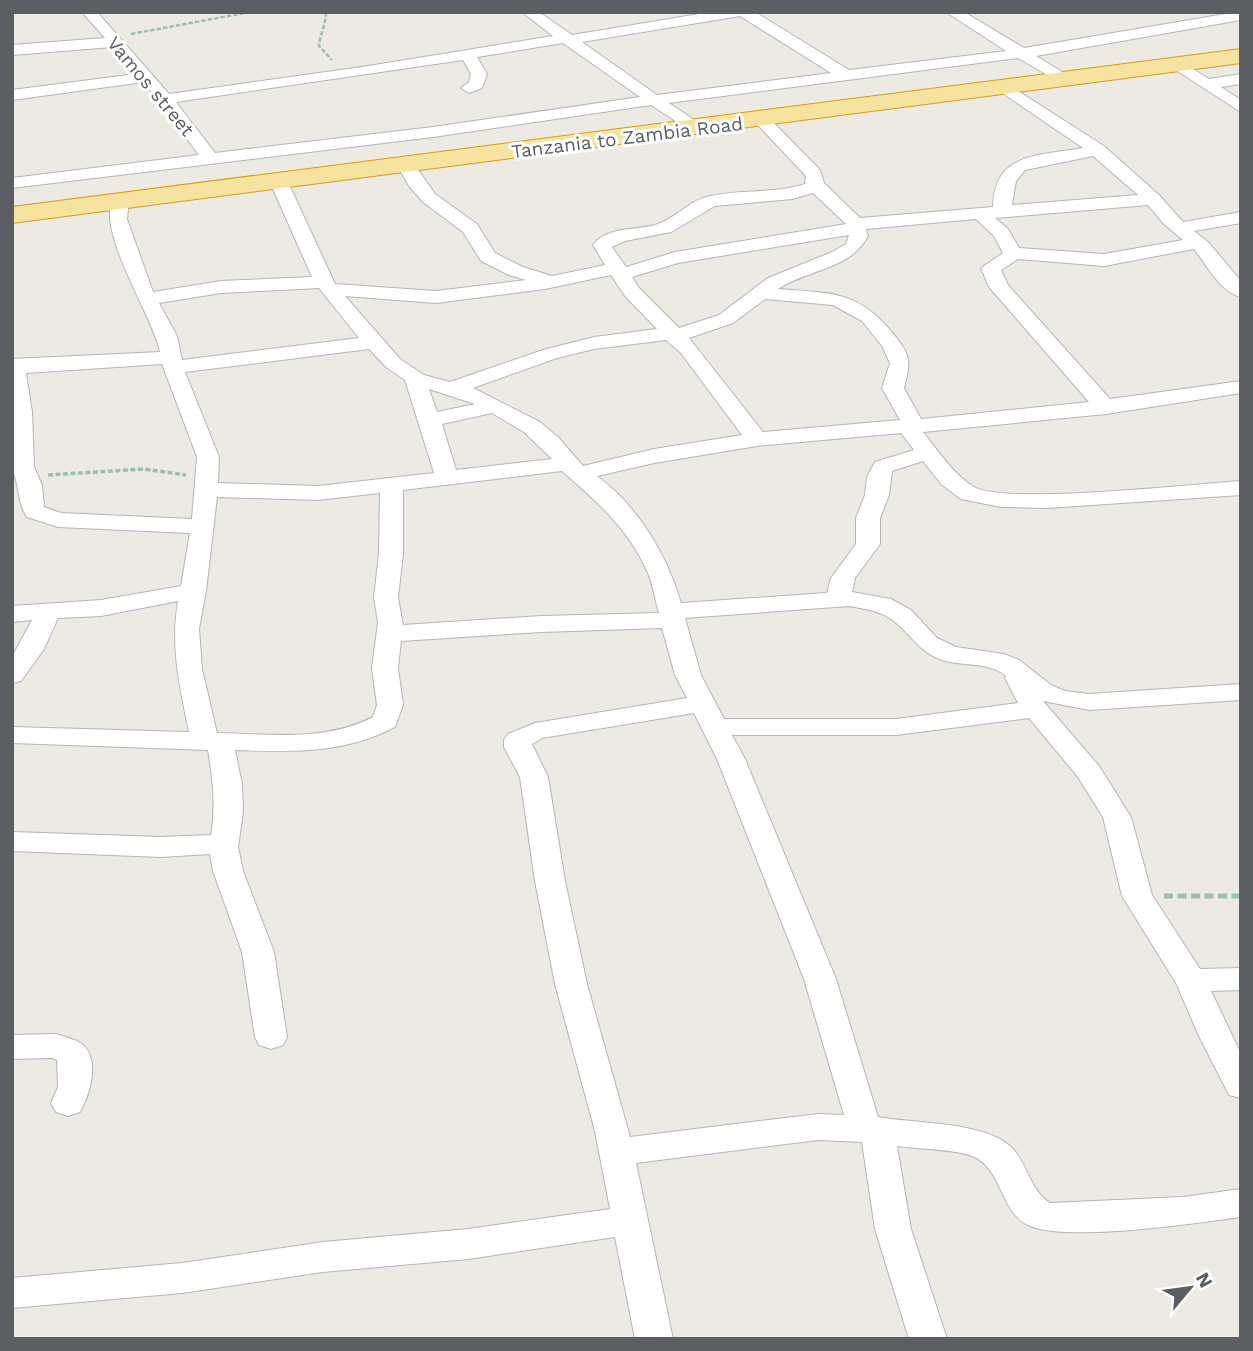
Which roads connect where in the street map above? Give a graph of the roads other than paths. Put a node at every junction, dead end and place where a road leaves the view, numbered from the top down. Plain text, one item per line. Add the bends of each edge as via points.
1 (89, 12) edge
2 (739, 12) edge
3 (747, 12) edge
4 (953, 12) edge
5 (1241, 16) edge
6 (1154, 18) dead end
7 (523, 21) edge
8 (1169, 27) junction
9 (567, 39) junction
10 (115, 41) junction
11 (454, 43) dead end
12 (12, 50) edge
13 (1024, 53) junction
14 (467, 54) junction
15 (1241, 56) edge
16 (1177, 64) junction
17 (148, 77) junction
18 (846, 77) junction
19 (1063, 79) junction
20 (1241, 79) edge
21 (1205, 83) junction
22 (1004, 87) junction
23 (469, 88) dead end
24 (12, 95) edge
25 (164, 99) junction
26 (654, 100) junction
27 (877, 104) junction
28 (1241, 107) edge
29 (760, 119) junction
30 (694, 128) junction
31 (1098, 150) junction
32 (406, 165) junction
33 (202, 172) junction
34 (278, 180) junction
35 (12, 183) edge
36 (814, 184) junction
37 (1153, 199) junction
38 (12, 200) edge
39 (120, 200) junction
40 (1240, 207) edge
41 (1003, 213) junction
42 (12, 215) edge
43 (982, 215) junction
44 (856, 226) junction
45 (1179, 228) junction
46 (1197, 243) junction
47 (1013, 253) junction
48 (619, 271) junction
49 (555, 281) junction
50 (327, 286) junction
51 (1241, 290) edge
52 (759, 293) junction
53 (148, 299) junction
54 (673, 334) junction
55 (375, 342) junction
56 (172, 363) junction
57 (13, 366) edge
58 (414, 377) junction
59 (1241, 387) edge
60 (449, 388) junction
61 (495, 406) junction
62 (1106, 408) junction
63 (430, 420) junction
64 (911, 428) junction
65 (757, 439) junction
66 (926, 453) junction
67 (573, 469) junction
68 (20, 477) edge
69 (447, 478) junction
70 (207, 485) junction
71 (392, 485) junction
72 (1241, 488) edge
73 (24, 513) edge
74 (203, 527) junction
75 (194, 592) junction
76 (838, 599) junction
77 (49, 611) junction
78 (12, 614) edge
79 (671, 616) junction
80 (388, 634) junction
81 (1014, 670) junction
82 (12, 675) edge
83 (1241, 692) edge
84 (1035, 709) junction
85 (707, 715) junction
86 (12, 735) edge
87 (213, 742) junction
88 (12, 841) edge
89 (224, 844) junction
90 (1241, 979) edge
91 (1191, 981) junction
92 (271, 1037) dead end
93 (12, 1047) edge
94 (1241, 1086) edge
95 (68, 1103) dead end
96 (871, 1130) junction
97 (616, 1152) junction
98 (1241, 1203) edge
99 (631, 1220) junction
100 (12, 1293) edge
101 (654, 1339) edge
102 (928, 1339) edge

1 - 10 street, Vamos street
2 - 9 street
3 - 18 street
4 - 13 street
5 - 8 street
6 - 8 street
7 - 9 street
7 - 11 street
8 - 13 street
9 - 14 street
9 - 26 street
10 - 12 street
10 - 17 street, Vamos street
13 - 18 street
13 - 19 street
14 - 23 street via 479,74 476,85
14 - 25 street
15 - 16 highway, Tanzania to Zambia Road
16 - 19 highway, Tanzania to Zambia Road
16 - 21 street
17 - 24 street
17 - 25 street, Vamos street
18 - 26 street
18 - 27 street
19 - 22 highway, Tanzania to Zambia Road
20 - 21 street
21 - 28 street
22 - 27 highway, Tanzania to Zambia Road
22 - 31 street
25 - 33 street, Vamos street
26 - 30 street
26 - 33 street
27 - 29 highway, Tanzania to Zambia Road
29 - 30 highway, Tanzania to Zambia Road
29 - 36 street via 814,174
30 - 32 highway, Tanzania to Zambia Road
31 - 37 street
31 - 41 street via 1019,166 1004,188
32 - 34 highway, Tanzania to Zambia Road
32 - 49 street via 429,198 470,228 488,257 516,271
33 - 34 highway, Tanzania to Zambia Road
33 - 35 street
33 - 38 street
33 - 39 highway, Tanzania to Zambia Road
34 - 50 street
36 - 44 street
36 - 48 street via 792,194 712,201 671,225 608,240 602,245
37 - 41 street
37 - 45 street
39 - 42 highway, Tanzania to Zambia Road
39 - 53 street via 118,219
40 - 45 street
41 - 43 street
43 - 44 street
43 - 47 street
44 - 48 street
44 - 52 street via 859,236 853,247
45 - 46 street
46 - 47 street via 1104,260
46 - 51 street
47 - 62 street via 991,268 999,287
48 - 49 street
48 - 54 street via 632,292
49 - 50 street via 436,297
50 - 53 street via 221,287
50 - 55 street
52 - 54 street via 726,319
52 - 64 street via 834,299 869,317 900,363 893,388
53 - 56 street via 167,336
54 - 60 street via 594,343
54 - 65 street
55 - 56 street
55 - 58 street via 393,363
56 - 57 street
56 - 70 street via 208,457
57 - 68 street via 21,412
58 - 60 street
58 - 63 street
59 - 62 street
60 - 61 street
61 - 63 street
61 - 67 street via 532,427
62 - 64 street
63 - 69 street
64 - 65 street
64 - 66 street
65 - 67 street
66 - 72 street via 969,494 1001,500
66 - 76 street via 883,467 868,518 868,544 843,578
67 - 69 street
67 - 79 street via 627,519 660,572
68 - 73 street via 32,485 31,504
69 - 71 street
70 - 71 street via 318,493
70 - 74 street
71 - 80 street
73 - 74 street via 58,520
74 - 75 street
75 - 77 street via 101,608
75 - 87 street via 186,629 189,669
76 - 79 street
76 - 81 street via 882,604 901,615 928,643 950,653 995,660
77 - 78 street
77 - 82 street
79 - 80 street
79 - 85 street via 688,675
80 - 87 street via 385,668 390,705 385,721 368,732 290,743
81 - 83 street via 1042,691 1089,702
81 - 84 street
84 - 85 street via 897,727
84 - 91 street via 1089,772 1117,817 1139,899
85 - 96 street via 731,759 820,979
85 - 97 street via 535,731 519,740 518,747 534,777 569,972
86 - 87 street
87 - 89 street via 229,793
88 - 89 street via 161,847
89 - 92 street via 228,872 258,952
90 - 91 street
91 - 94 street
93 - 95 street via 56,1046 73,1054 75,1087
96 - 97 street via 818,1127
96 - 98 street via 984,1146 1001,1158 1028,1207 1056,1219
96 - 102 street via 893,1228
97 - 99 street
99 - 100 street via 182,1278
99 - 101 street

